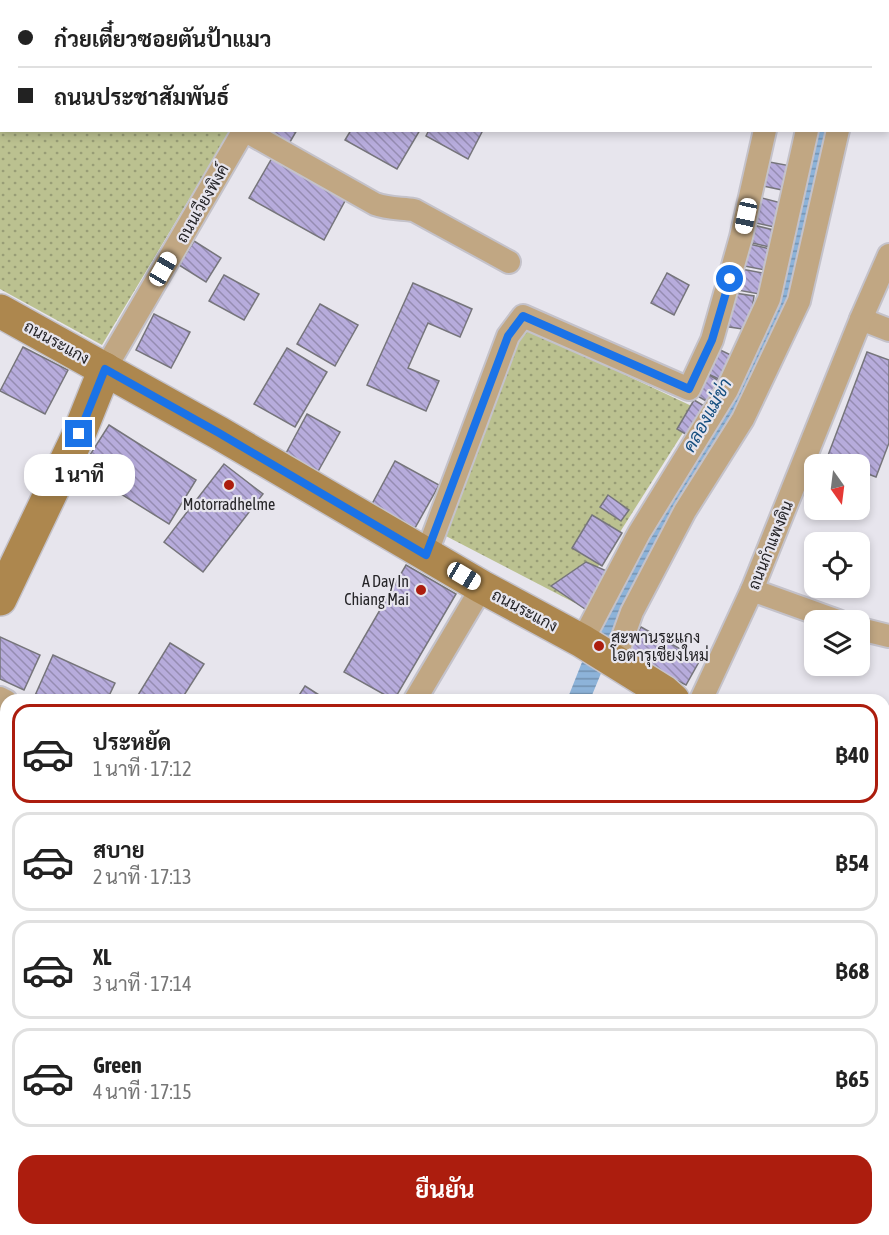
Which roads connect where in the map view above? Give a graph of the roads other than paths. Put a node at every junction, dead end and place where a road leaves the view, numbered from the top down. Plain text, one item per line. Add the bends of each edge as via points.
1 (243, 132) edge
2 (248, 132) edge
3 (765, 132) edge
4 (807, 132) edge
5 (838, 132) edge
6 (889, 255) edge
7 (509, 262) dead end
8 (0, 311) edge
9 (861, 319) junction
10 (889, 330) edge
11 (105, 369) junction
12 (426, 555) junction
13 (482, 587) junction
14 (753, 590) junction
15 (0, 599) edge
16 (808, 610) edge
17 (870, 631) edge
18 (889, 636) edge
19 (584, 637) junction
20 (616, 655) junction
21 (419, 694) edge
22 (666, 694) edge
23 (704, 694) edge

1 - 11 street, ถนนเวียงพิงค์
2 - 7 street via 375,204 414,210
3 - 12 street via 712,340 689,389 523,316 508,336
4 - 19 street via 769,299 727,390 639,532
5 - 20 street via 799,302 743,419 685,511 632,612
6 - 9 street, ถนนกำแพงดิน
8 - 11 street, ถนนระแกง
9 - 10 street
9 - 14 street, ถนนกำแพงดิน
11 - 12 street, ถนนระแกง
11 - 15 street via 79,434
12 - 13 street, ถนนระแกง
13 - 19 street, ถนนระแกง
13 - 21 street
14 - 16 street
14 - 23 street, ถนนกำแพงดิน
17 - 18 street
19 - 20 street, ถนนระแกง
20 - 22 street

